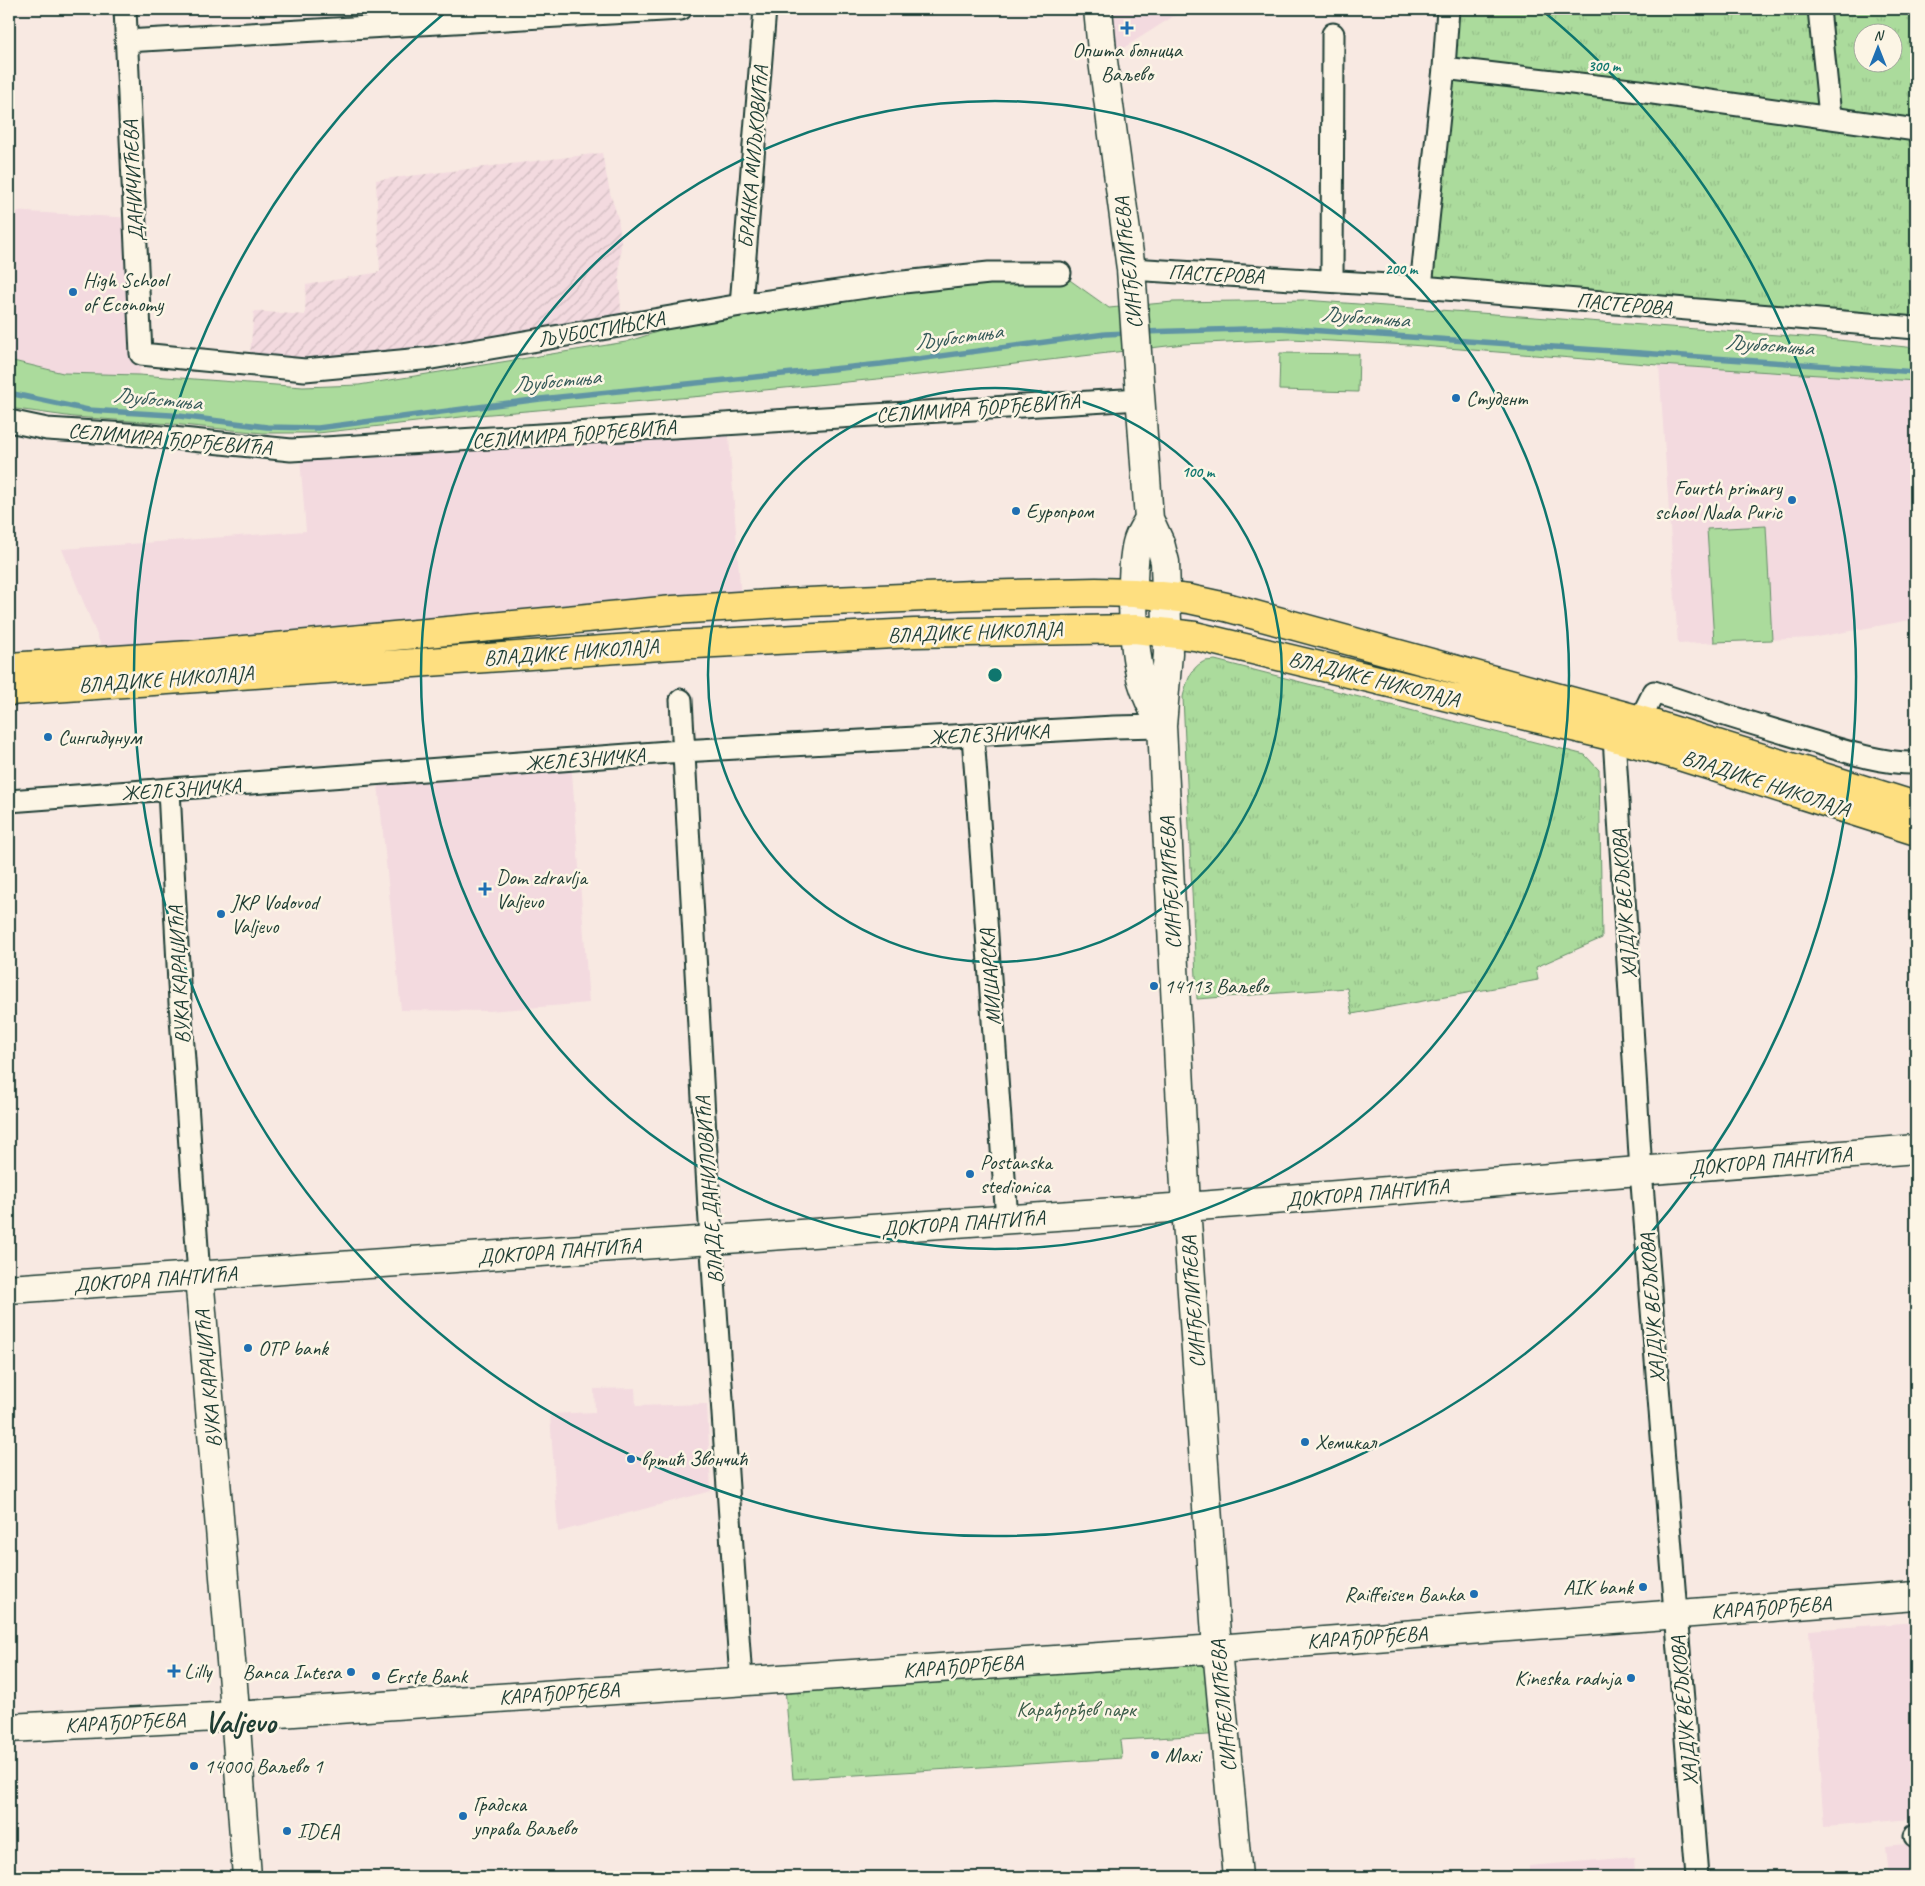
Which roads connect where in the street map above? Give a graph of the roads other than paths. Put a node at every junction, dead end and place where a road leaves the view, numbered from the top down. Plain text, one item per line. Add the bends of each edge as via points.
1 (125, 9) edge
2 (681, 9) edge
3 (765, 9) edge
4 (1098, 9) edge
5 (1448, 9) edge
6 (1819, 9) edge
7 (1333, 34) dead end
8 (126, 41) junction
9 (1444, 68) junction
10 (1830, 116) junction
11 (1916, 130) edge
12 (1131, 269) junction
13 (1060, 273) dead end
14 (1332, 281) junction
15 (1421, 287) junction
16 (741, 305) junction
17 (1916, 328) edge
18 (141, 354) joint
19 (1140, 399) junction
20 (9, 421) edge
21 (1149, 519) junction
22 (1134, 593) junction
23 (1168, 596) junction
24 (1135, 629) junction
25 (1168, 633) junction
26 (9, 667) edge
27 (9, 691) edge
28 (681, 700) dead end
29 (1640, 720) junction
30 (1162, 726) junction
31 (973, 735) junction
32 (1614, 738) junction
33 (682, 751) junction
34 (1916, 763) edge
35 (169, 790) junction
36 (9, 801) edge
37 (1916, 806) edge
38 (1916, 831) edge
39 (1916, 1149) edge
40 (1641, 1171) junction
41 (1186, 1207) junction
42 (1007, 1220) junction
43 (711, 1240) junction
44 (200, 1276) junction
45 (9, 1289) edge
46 (1916, 1596) edge
47 (1676, 1613) junction
48 (1218, 1649) junction
49 (741, 1680) junction
50 (236, 1716) junction
51 (9, 1728) edge
52 (247, 1877) edge
53 (1238, 1877) edge
54 (1697, 1877) edge

1 - 8 street, ДАНИЧИЋЕВА
2 - 8 street
3 - 16 street, БРАНКА МИЉКОВИЋА
4 - 12 street, СИНЂЕЛИЋЕВА
5 - 9 street
6 - 10 street
7 - 14 street
8 - 18 street, ДАНИЧИЋЕВА
9 - 10 street
9 - 15 street
10 - 11 street
12 - 14 street, ПАСТЕРОВА
12 - 19 street, СИНЂЕЛИЋЕВА
13 - 16 street, ЉУБОСТИЊСКА via 942,276
14 - 15 street, ПАСТЕРОВА
15 - 17 street, ПАСТЕРОВА
16 - 18 street, ЉУБОСТИЊСКА via 432,358 305,370
19 - 20 street, СЕЛИМИРА ЂОРЂЕВИЋА via 291,450 47,429
19 - 21 street, СИНЂЕЛИЋЕВА
21 - 22 street, СИНЂЕЛИЋЕВА via 1137,542
21 - 23 street, СИНЂЕЛИЋЕВА via 1166,562
22 - 23 main road, ВЛАДИКЕ НИКОЛАЈА
22 - 24 street, СИНЂЕЛИЋЕВА
22 - 26 main road, ВЛАДИКЕ НИКОЛАЈА via 973,594 673,610 191,655
23 - 25 street, СИНЂЕЛИЋЕВА
23 - 29 main road, ВЛАДИКЕ НИКОЛАЈА via 1226,607
24 - 25 main road, ВЛАДИКЕ НИКОЛАЈА
24 - 27 main road, ВЛАДИКЕ НИКОЛАЈА via 914,633 675,645
24 - 30 street, СИНЂЕЛИЋЕВА via 1139,669
25 - 30 street, СИНЂЕЛИЋЕВА
25 - 32 main road, ВЛАДИКЕ НИКОЛАЈА via 1195,636
28 - 33 street, ВЛАДЕ ДАНИЛОВИЋА
29 - 34 street via 1654,692 1850,753
29 - 37 main road, ВЛАДИКЕ НИКОЛАЈА
30 - 31 street, ЖЕЛЕЗНИЧКА
30 - 41 street, СИНЂЕЛИЋЕВА
31 - 33 street, ЖЕЛЕЗНИЧКА
31 - 42 street, МИШАРСКА
32 - 38 main road, ВЛАДИКЕ НИКОЛАЈА
32 - 40 street, ХАЈДУК ВЕЉКОВА
33 - 35 street, ЖЕЛЕЗНИЧКА
33 - 43 street, ВЛАДЕ ДАНИЛОВИЋА
35 - 36 street, ЖЕЛЕЗНИЧКА
35 - 44 street, ВУКА КАРАЏИЋА via 180,1003
39 - 40 street, ДОКТОРА ПАНТИЋА
40 - 41 street, ДОКТОРА ПАНТИЋА
40 - 47 street, ХАЈДУК ВЕЉКОВА
41 - 42 street, ДОКТОРА ПАНТИЋА
41 - 48 street, СИНЂЕЛИЋЕВА
42 - 43 street, ДОКТОРА ПАНТИЋА
43 - 44 street, ДОКТОРА ПАНТИЋА
43 - 49 street, ВЛАДЕ ДАНИЛОВИЋА
44 - 45 street, ДОКТОРА ПАНТИЋА
44 - 50 street, ВУКА КАРАЏИЋА
46 - 47 street, КАРАЂОРЂЕВА
47 - 48 street, КАРАЂОРЂЕВА
47 - 54 street, ХАЈДУК ВЕЉКОВА
48 - 49 street, КАРАЂОРЂЕВА
48 - 53 street, СИНЂЕЛИЋЕВА
49 - 50 street, КАРАЂОРЂЕВА
50 - 51 street, КАРАЂОРЂЕВА
50 - 52 street, ВУКА КАРАЏИЋА

